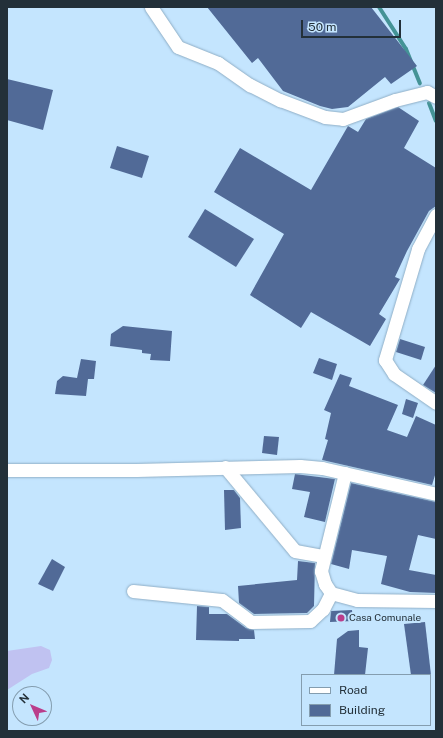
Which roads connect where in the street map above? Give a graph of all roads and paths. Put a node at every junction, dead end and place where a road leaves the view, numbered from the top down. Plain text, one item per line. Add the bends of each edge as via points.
1 (151, 7) edge
2 (436, 97) edge
3 (436, 215) edge
4 (436, 403) edge
5 (225, 467) junction
6 (7, 470) edge
7 (345, 473) junction
8 (436, 494) edge
9 (324, 556) junction
10 (133, 591) dead end
11 (331, 593) junction
12 (436, 601) edge

1 - 2 street via 178,47 218,63 250,85 280,100 325,117 343,119 422,93 428,92
3 - 4 street via 418,249 385,360 394,374
5 - 6 street
5 - 7 street via 300,466
5 - 9 street via 295,551
7 - 8 street
7 - 9 street
9 - 11 street via 321,571
10 - 11 street via 222,600 251,622 310,621 323,609
11 - 12 street via 357,600

